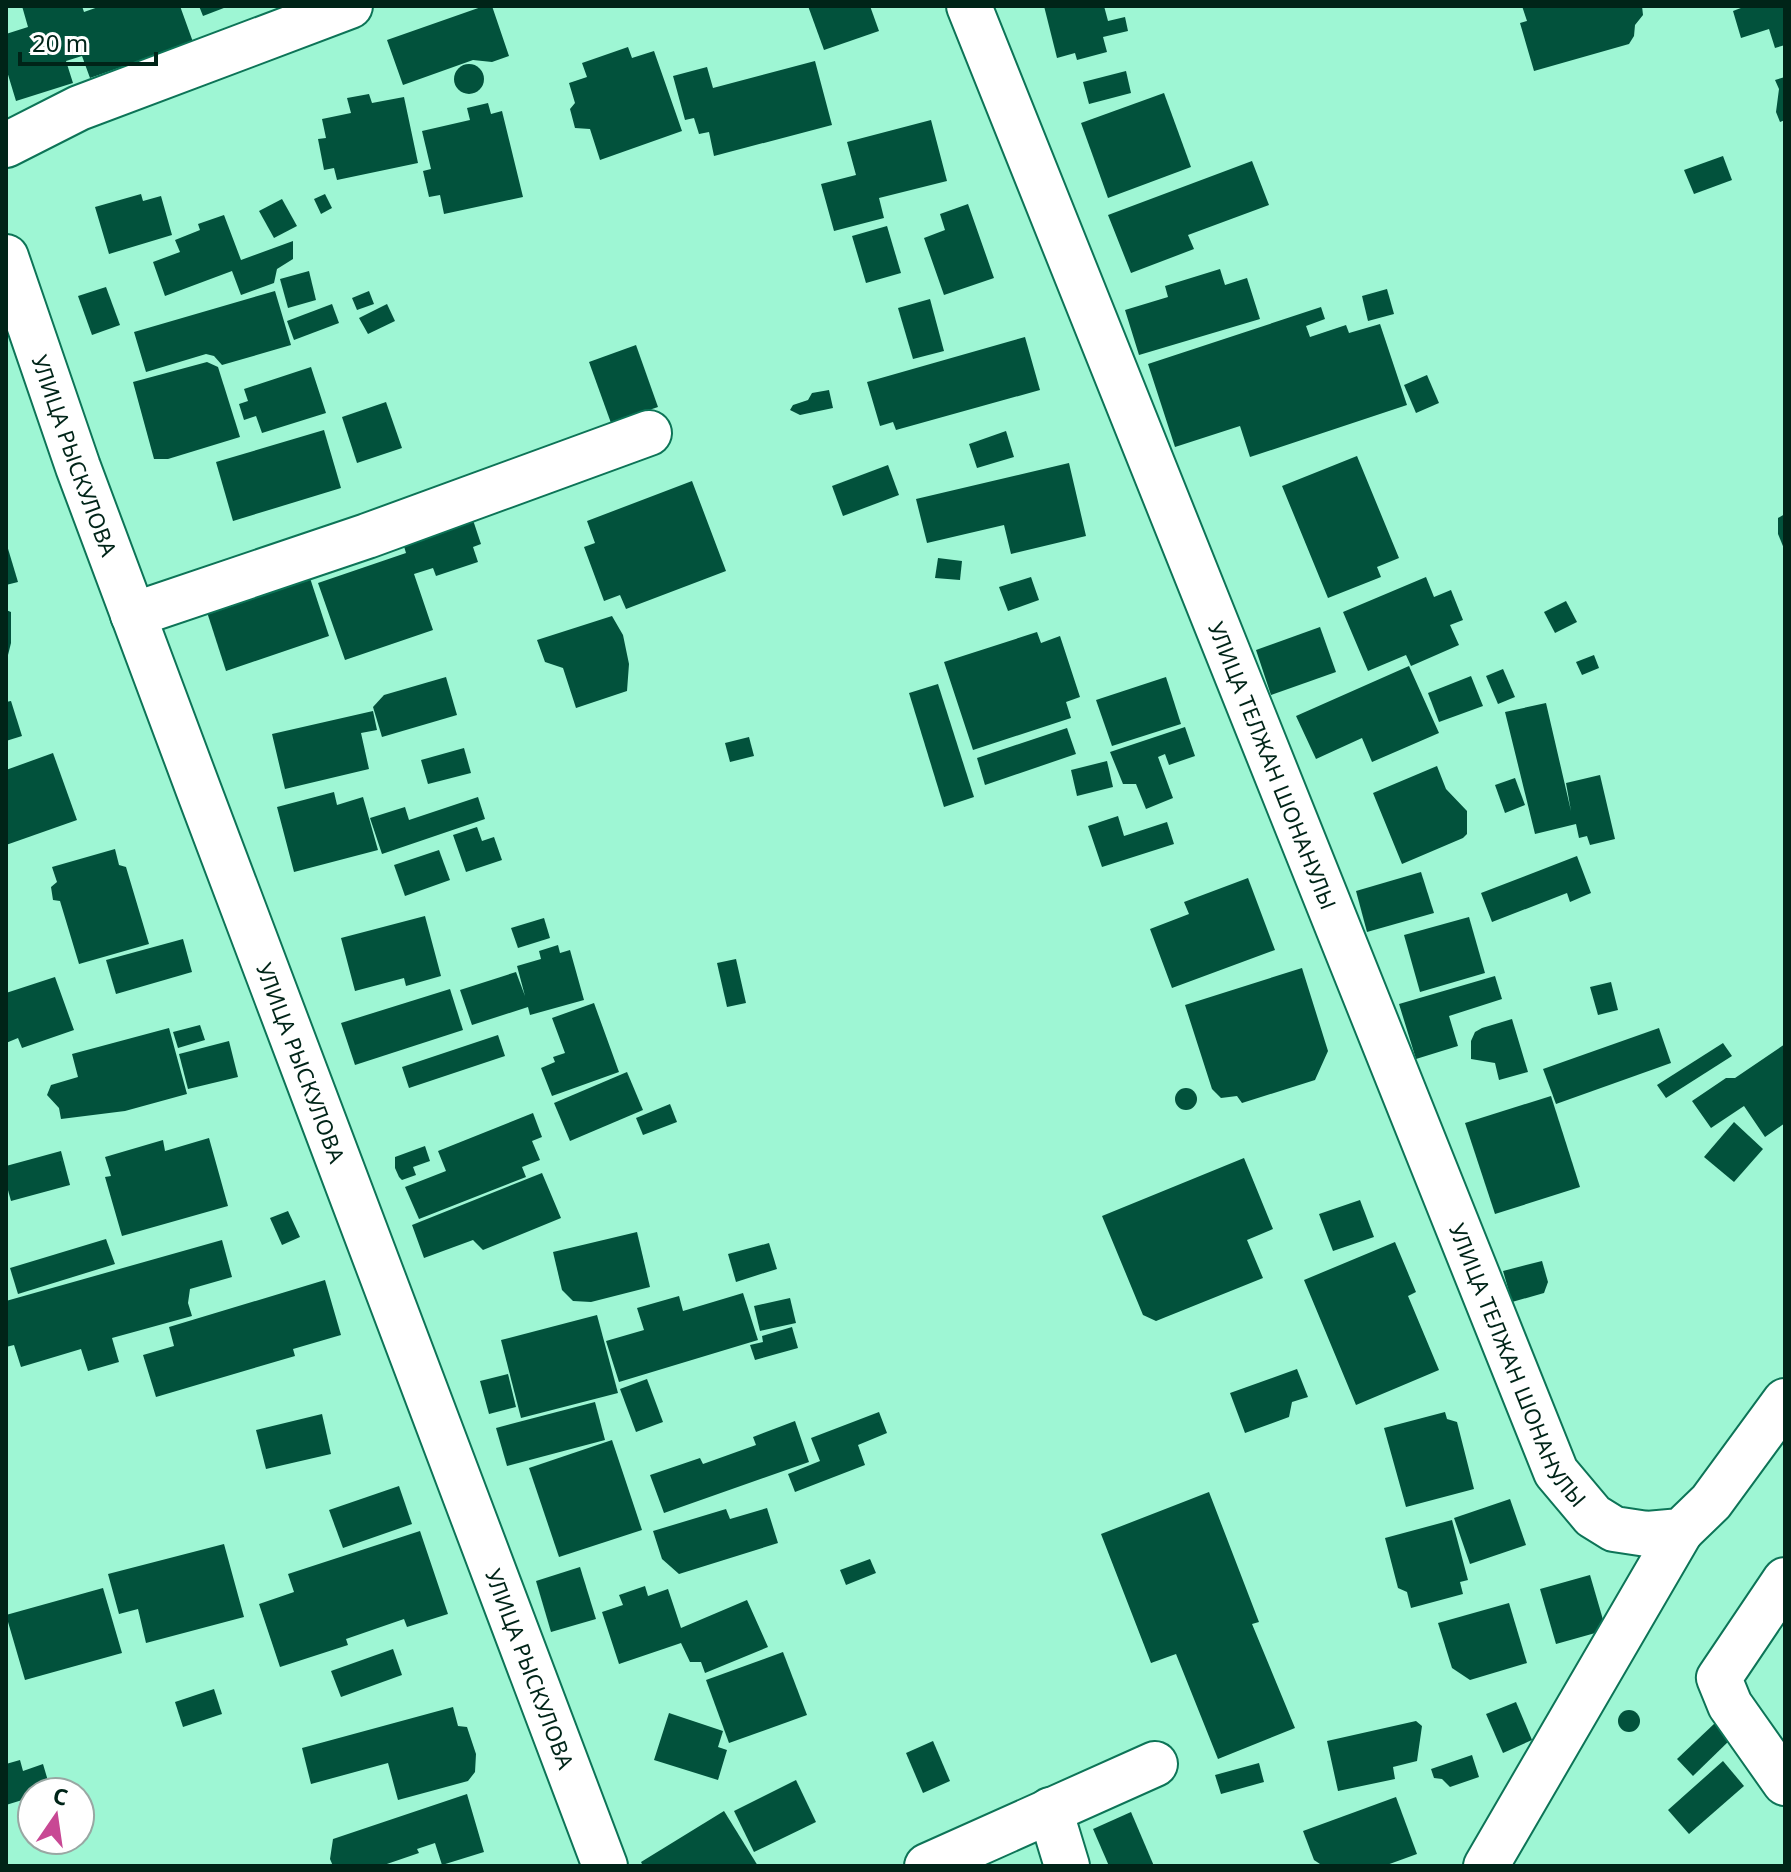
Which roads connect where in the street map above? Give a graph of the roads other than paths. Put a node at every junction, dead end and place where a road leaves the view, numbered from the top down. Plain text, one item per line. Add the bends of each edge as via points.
1 (350, 6) edge
2 (969, 6) edge
3 (6, 145) edge
4 (6, 257) edge
5 (649, 433) dead end
6 (133, 615) junction
7 (1785, 1401) edge
8 (1681, 1531) junction
9 (1785, 1580) edge
10 (1155, 1764) dead end
11 (1785, 1783) edge
12 (1050, 1810) junction
13 (605, 1866) edge
14 (927, 1866) edge
15 (1067, 1866) edge
16 (1486, 1866) edge

1 - 3 street via 79,108
2 - 8 street, УЛИЦА ТЕЛЖАН ШОНАНУЛЫ via 1556,1472 1593,1516 1614,1529 1647,1534
4 - 6 street, УЛИЦА РЫСКУЛОВА
5 - 6 street
6 - 13 street, УЛИЦА РЫСКУЛОВА
7 - 8 street via 1711,1502
8 - 16 street
9 - 11 street via 1719,1678 1730,1705
10 - 12 street
12 - 14 street
12 - 15 street

